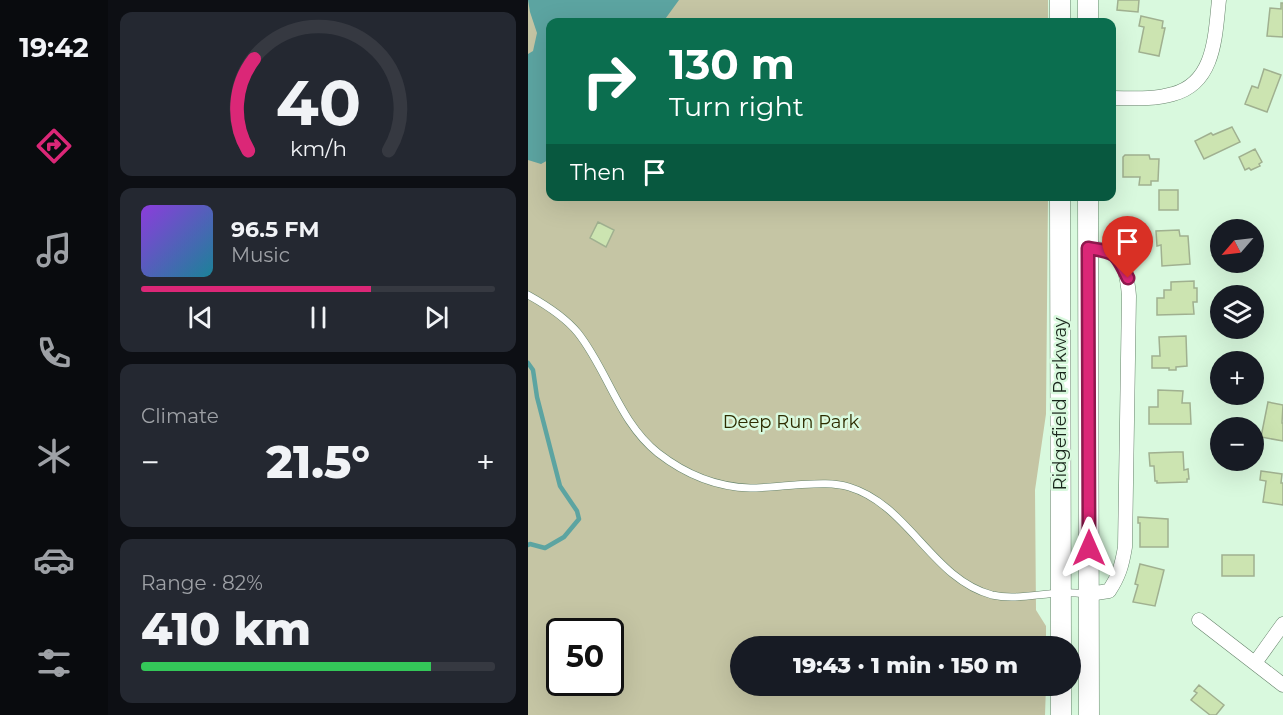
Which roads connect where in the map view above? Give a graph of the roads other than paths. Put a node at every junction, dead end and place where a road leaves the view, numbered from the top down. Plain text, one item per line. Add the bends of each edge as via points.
1 (1060, 0) edge
2 (1088, 0) edge
3 (1219, 0) edge
4 (1060, 18) edge
5 (1088, 18) edge
6 (1116, 98) edge
7 (1060, 201) edge
8 (1088, 201) edge
9 (1088, 248) junction
10 (528, 295) edge
11 (1061, 593) junction
12 (1089, 594) junction
13 (1199, 620) dead end
14 (1283, 624) edge
15 (1061, 636) edge
16 (1255, 663) junction
17 (1283, 685) edge
18 (1061, 696) edge
19 (1061, 715) edge
20 (1089, 715) edge

1 - 4 main road
2 - 5 main road
3 - 6 street via 1211,56 1204,72 1171,95
7 - 11 main road, Ridgefield Parkway
8 - 9 main road, Ridgefield Parkway
9 - 12 main road, Ridgefield Parkway
9 - 12 street via 1113,253 1119,260 1128,278 1129,296 1123,563 1109,591
10 - 11 lane via 578,333 638,434 691,474 733,487 837,484 851,488 882,505 965,583 994,595
11 - 12 lane
11 - 15 main road, Ridgefield Parkway
12 - 20 main road, Ridgefield Parkway
13 - 16 street
14 - 16 street
16 - 17 street
18 - 19 main road

